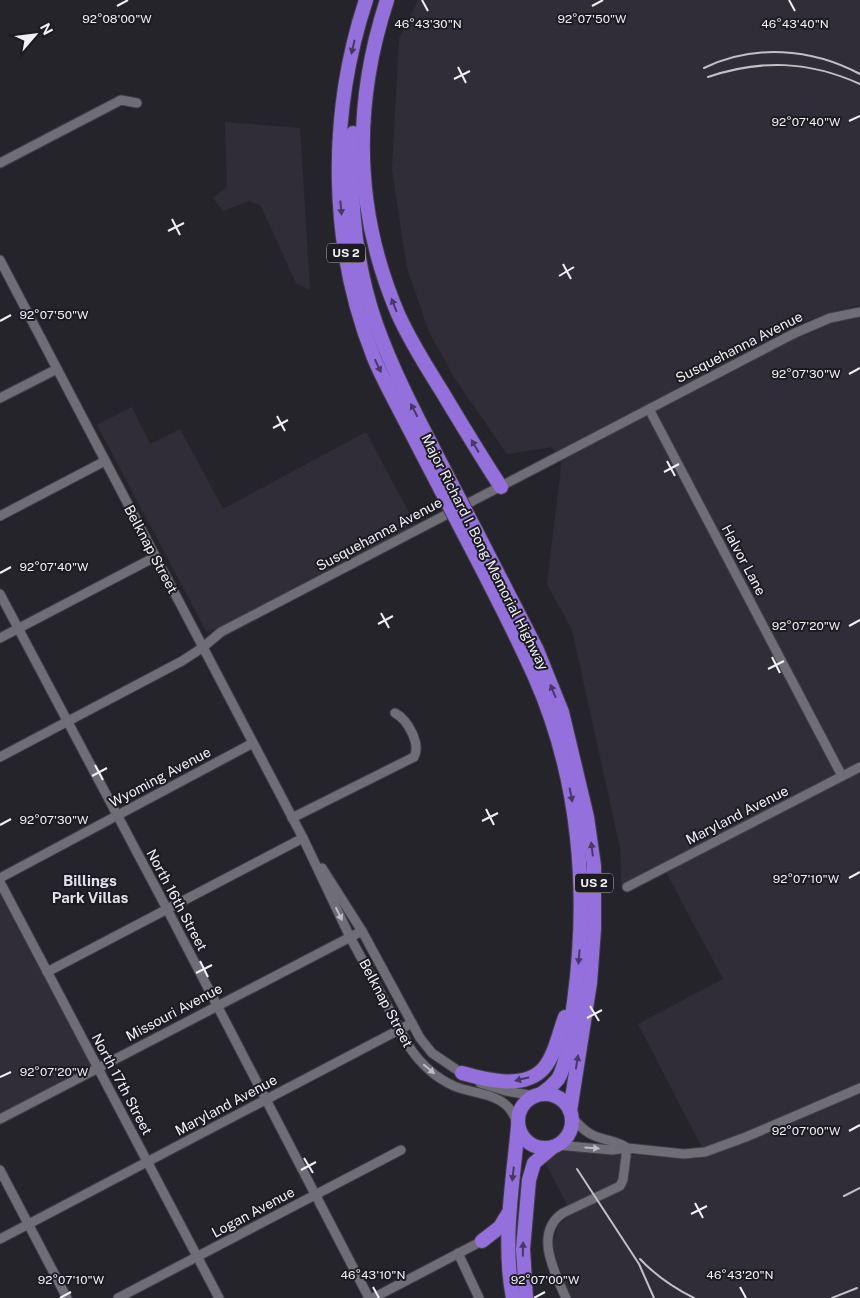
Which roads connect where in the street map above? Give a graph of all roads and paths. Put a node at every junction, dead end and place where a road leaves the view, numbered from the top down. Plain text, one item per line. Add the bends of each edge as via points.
1 (366, 0) edge
2 (380, 0) edge
3 (387, 0) edge
4 (137, 103) dead end
5 (0, 163) edge
6 (0, 260) edge
7 (860, 312) edge
8 (57, 369) junction
9 (0, 398) edge
10 (649, 409) junction
11 (105, 461) junction
12 (501, 486) junction
13 (447, 487) junction
14 (0, 516) edge
15 (471, 534) junction
16 (155, 557) junction
17 (0, 594) edge
18 (18, 629) junction
19 (0, 638) edge
20 (202, 648) junction
21 (396, 714) dead end
22 (67, 721) junction
23 (253, 743) junction
24 (0, 757) edge
25 (860, 767) edge
26 (842, 776) junction
27 (117, 816) junction
28 (292, 818) junction
29 (303, 838) junction
30 (0, 878) edge
31 (0, 882) edge
32 (627, 887) dead end
33 (166, 909) junction
34 (362, 931) junction
35 (350, 937) junction
36 (47, 972) junction
37 (576, 981) junction
38 (217, 1006) junction
39 (412, 1023) junction
40 (399, 1029) junction
41 (98, 1068) junction
42 (462, 1073) junction
43 (860, 1088) edge
44 (538, 1095) junction
45 (266, 1100) junction
46 (570, 1113) junction
47 (0, 1119) edge
48 (518, 1123) junction
49 (555, 1146) junction
50 (628, 1148) junction
51 (401, 1150) dead end
52 (147, 1162) junction
53 (0, 1170) edge
54 (316, 1195) junction
55 (510, 1208) junction
56 (28, 1224) junction
57 (0, 1239) edge
58 (482, 1241) junction
59 (458, 1254) junction
60 (197, 1257) junction
61 (509, 1260) junction
62 (67, 1298) edge
63 (118, 1298) edge
64 (219, 1298) edge
65 (371, 1298) edge
66 (479, 1298) edge
67 (514, 1298) edge
68 (526, 1298) edge
69 (566, 1298) edge

1 -> 13 highway, Major Richard I. Bong Memorial Highway / US 2 via 341,112 339,176 343,235 356,299 374,358
13 -> 2 highway, Major Richard I. Bong Memorial Highway / US 2 via 391,362 376,322 360,258 354,203 354,113 366,48
12 -> 3 highway via 414,347 377,258 365,200 362,147 373,51
4 - 5 street via 121,100
6 - 8 street, Belknap Street
7 - 10 street, Susquehanna Avenue via 817,322
8 - 9 street
8 - 11 street, Belknap Street
10 - 12 street, Susquehanna Avenue
10 - 26 street, Halvor Lane
11 - 14 street
11 - 16 street, Belknap Street
12 - 20 street, Susquehanna Avenue via 221,632
13 - 15 highway, Major Richard I. Bong Memorial Highway / US 2, bridge
15 -> 37 highway, Major Richard I. Bong Memorial Highway / US 2 via 535,676 565,769 576,824 581,895
46 -> 15 highway, Major Richard I. Bong Memorial Highway / US 2 via 590,983 594,929 594,866 587,817 562,712 536,650
16 - 18 street
16 - 20 street, Belknap Street
17 - 18 street, North 16th Street
18 - 19 street
18 - 22 street, North 16th Street
20 - 22 street, Susquehanna Avenue
20 - 23 street, Belknap Street
21 - 28 street via 405,722 416,745 414,757
22 - 24 street, Susquehanna Avenue
22 - 27 street, North 16th Street
23 - 27 street, Wyoming Avenue
23 - 28 street, Belknap Street
25 - 26 street, Maryland Avenue
26 - 32 street, Maryland Avenue
27 - 30 street, Wyoming Avenue
27 - 33 street, North 16th Street
28 - 29 street, Belknap Street
29 - 33 street
29 - 34 street, Belknap Street
29 -> 35 street, Belknap Street
31 - 36 street, North 17th Street
33 - 36 street
33 - 38 street, North 16th Street
34 - 35 street, Missouri Avenue
34 - 39 street, Belknap Street
35 - 38 street, Missouri Avenue
35 - 40 street, Belknap Street
36 - 41 street, North 17th Street
37 -> 42 highway via 550,1058 537,1074 513,1081
37 - 44 highway, Major Richard I. Bong Memorial Highway / US 2 via 561,1072 556,1081
38 - 41 street, Missouri Avenue
38 - 45 street, North 16th Street
39 - 40 street, Maryland Avenue
39 - 42 street, Belknap Street via 432,1053
40 - 45 street, Maryland Avenue
40 -> 48 street, Belknap Street via 416,1056 431,1071 453,1085 499,1100
41 - 47 street, Missouri Avenue
41 - 52 street, North 17th Street
42 - 44 street, Belknap Street via 493,1088
43 - 50 street via 705,1152 684,1154
44 - 46 highway via 555,1096
44 - 48 highway, US 2 via 520,1108
45 - 52 street, Maryland Avenue
45 - 54 street, North 16th Street
46 - 49 highway, US 2 via 570,1130
46 - 50 street via 590,1134
48 - 49 highway via 520,1133 530,1144 537,1148
48 -> 55 highway, US 2
49 -> 50 street
68 -> 49 highway, US 2 via 523,1249 529,1180 534,1164
50 - 69 street via 620,1186 562,1213 551,1227 548,1240 550,1257
51 - 54 street, Logan Avenue
52 - 56 street, Maryland Avenue
52 - 60 street, North 17th Street
53 - 56 street
54 - 60 street, Logan Avenue
54 - 65 street, North 16th Street
55 - 58 highway via 500,1227
55 - 61 highway, US 2
56 - 57 street, Maryland Avenue
56 - 62 street
58 - 59 street
58 - 61 highway via 499,1245
59 - 65 street
59 - 66 street
60 - 63 street, Logan Avenue
60 - 64 street, North 17th Street
61 - 67 highway, US 2

